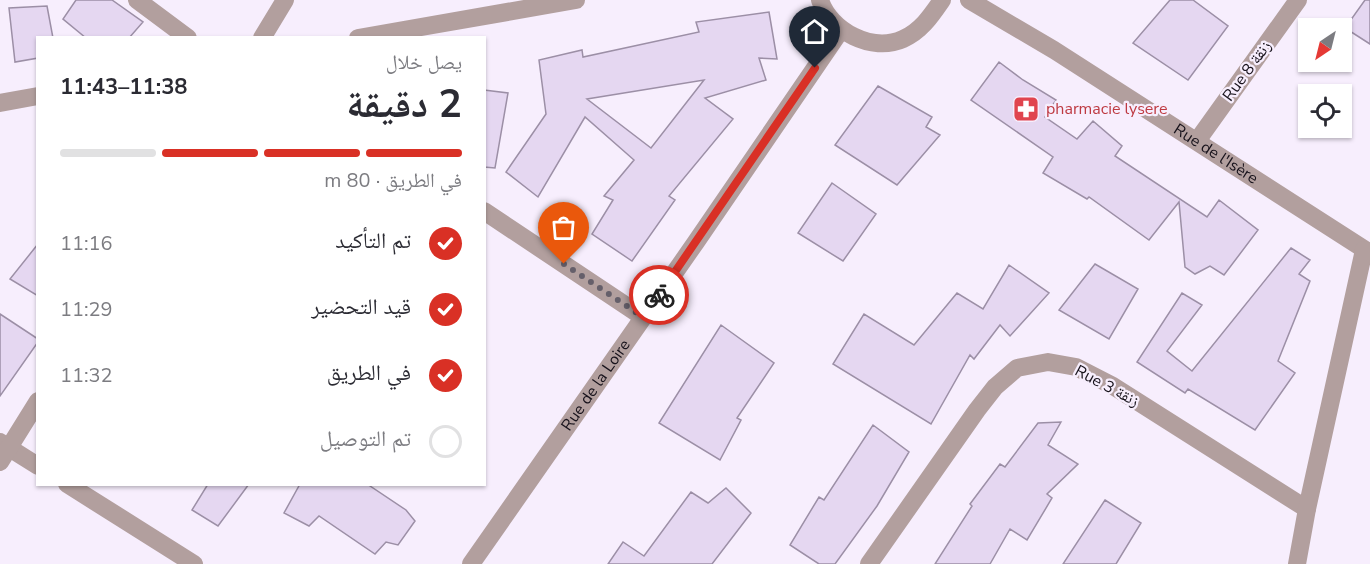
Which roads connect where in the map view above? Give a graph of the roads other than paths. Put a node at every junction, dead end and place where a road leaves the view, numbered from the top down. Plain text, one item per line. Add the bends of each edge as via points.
1 (137, 0) edge
2 (285, 0) edge
3 (576, 0) edge
4 (820, 0) edge
5 (942, 0) edge
6 (969, 0) edge
7 (1298, 0) edge
8 (841, 30) junction
9 (185, 36) edge
10 (263, 36) edge
11 (369, 36) edge
12 (36, 96) edge
13 (0, 103) edge
14 (1197, 141) junction
15 (486, 212) edge
16 (1367, 251) edge
17 (643, 317) junction
18 (36, 404) edge
19 (3, 450) edge
20 (36, 465) edge
21 (71, 486) edge
22 (1307, 509) junction
23 (194, 564) edge
24 (471, 564) edge
25 (869, 564) edge
26 (1297, 564) edge

1 - 9 street
2 - 10 street
3 - 11 street
4 - 8 street
5 - 8 street via 927,22 896,42 872,42
6 - 14 street, Rue de l'Isère
7 - 14 street, Rue 8 زنقة
8 - 17 street, Rue de la Loire
12 - 13 street
14 - 16 street, Rue de l'Isère
15 - 17 street
16 - 22 street
17 - 24 street, Rue de la Loire
18 - 19 street
19 - 20 street
21 - 23 street
22 - 25 street, Rue 3 زنقة via 1113,386 1076,367 1048,362 1017,368 995,387
22 - 26 street

